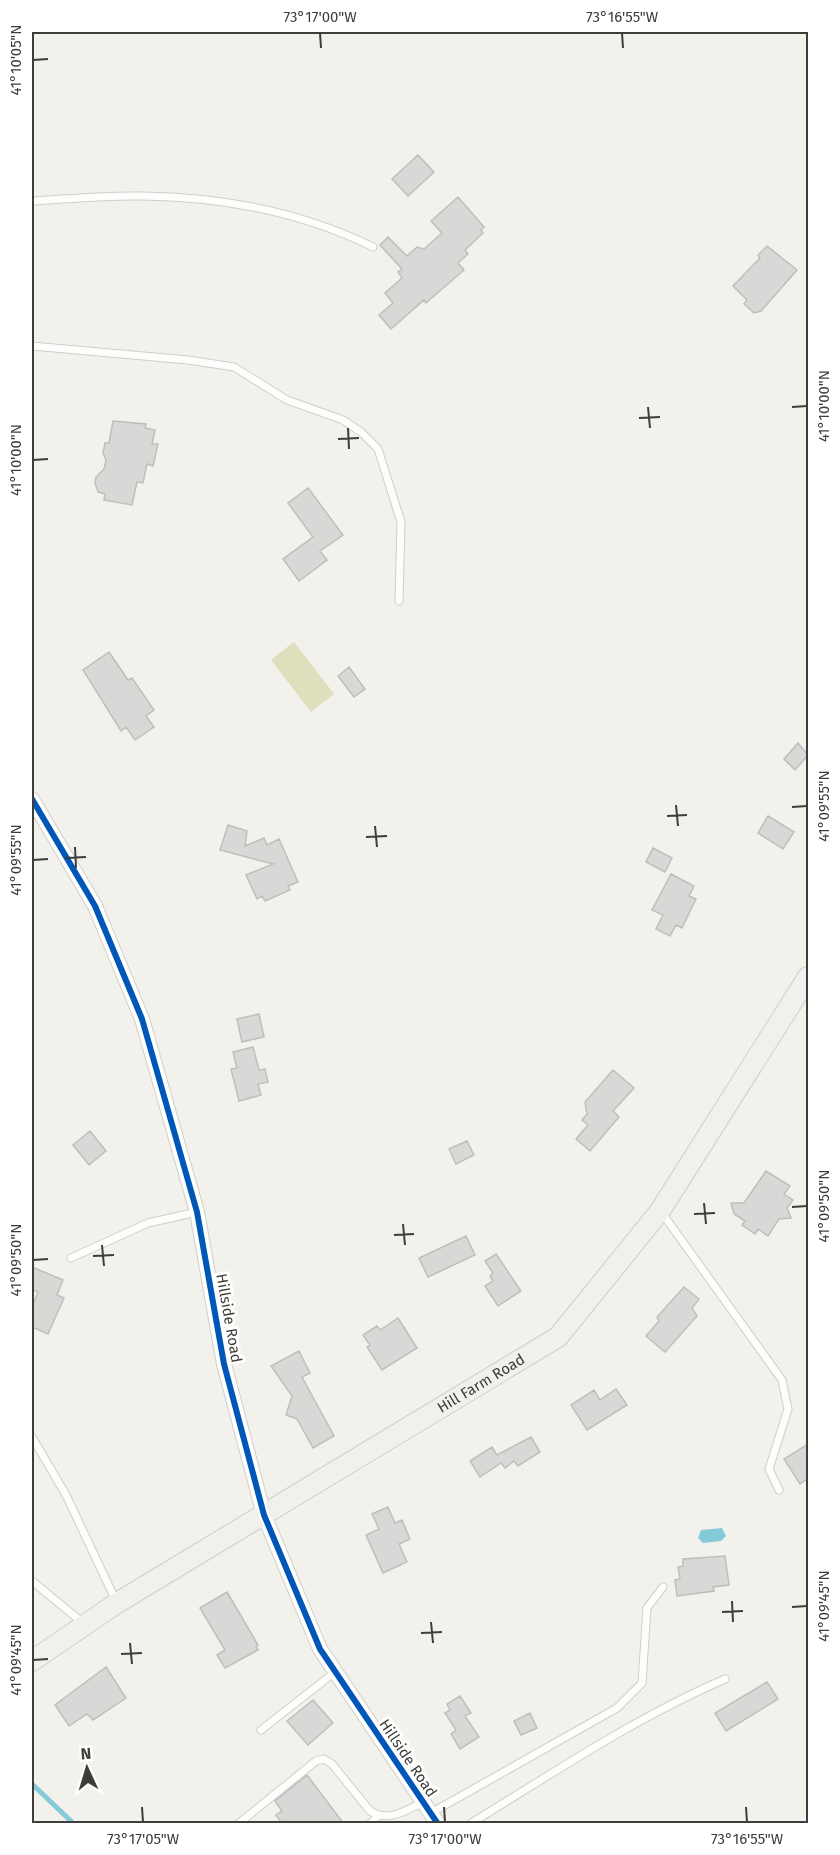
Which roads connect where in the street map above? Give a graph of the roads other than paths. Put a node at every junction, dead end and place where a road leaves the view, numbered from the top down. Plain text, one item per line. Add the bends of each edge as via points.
1 (32, 201) edge
2 (373, 247) dead end
3 (32, 346) edge
4 (399, 601) dead end
5 (32, 799) edge
6 (808, 977) edge
7 (660, 1211) junction
8 (197, 1212) junction
9 (71, 1258) dead end
10 (32, 1437) edge
11 (779, 1490) dead end
12 (264, 1515) junction
13 (32, 1581) edge
14 (663, 1587) dead end
15 (117, 1603) junction
16 (85, 1625) junction
17 (32, 1661) edge
18 (335, 1672) junction
19 (725, 1679) dead end
20 (261, 1730) dead end
21 (431, 1813) edge
22 (378, 1816) junction
23 (238, 1824) edge
24 (370, 1824) edge
25 (470, 1824) edge

1 - 2 lane via 142,196 251,206 338,230
3 - 4 lane via 234,367 286,400 343,420 361,432 378,449 401,522
5 - 8 street, Hillside Road via 95,906 142,1019
6 - 7 main road, Hill Farm Road
7 - 11 lane via 782,1380 788,1409 769,1469
7 - 12 main road, Hill Farm Road via 558,1337
8 - 9 lane via 148,1223
8 - 12 street, Hillside Road via 224,1364
10 - 15 lane via 66,1495
12 - 15 main road, Hill Farm Road
12 - 18 street, Hillside Road via 320,1649
13 - 16 lane
14 - 21 lane via 647,1608 642,1683 617,1708
15 - 16 main road, Hill Farm Road
16 - 17 main road, Hill Farm Road
18 - 20 lane
18 - 21 street, Hillside Road
19 - 25 lane via 621,1732
21 - 22 lane
22 - 23 lane via 324,1760 316,1761
22 - 24 lane

